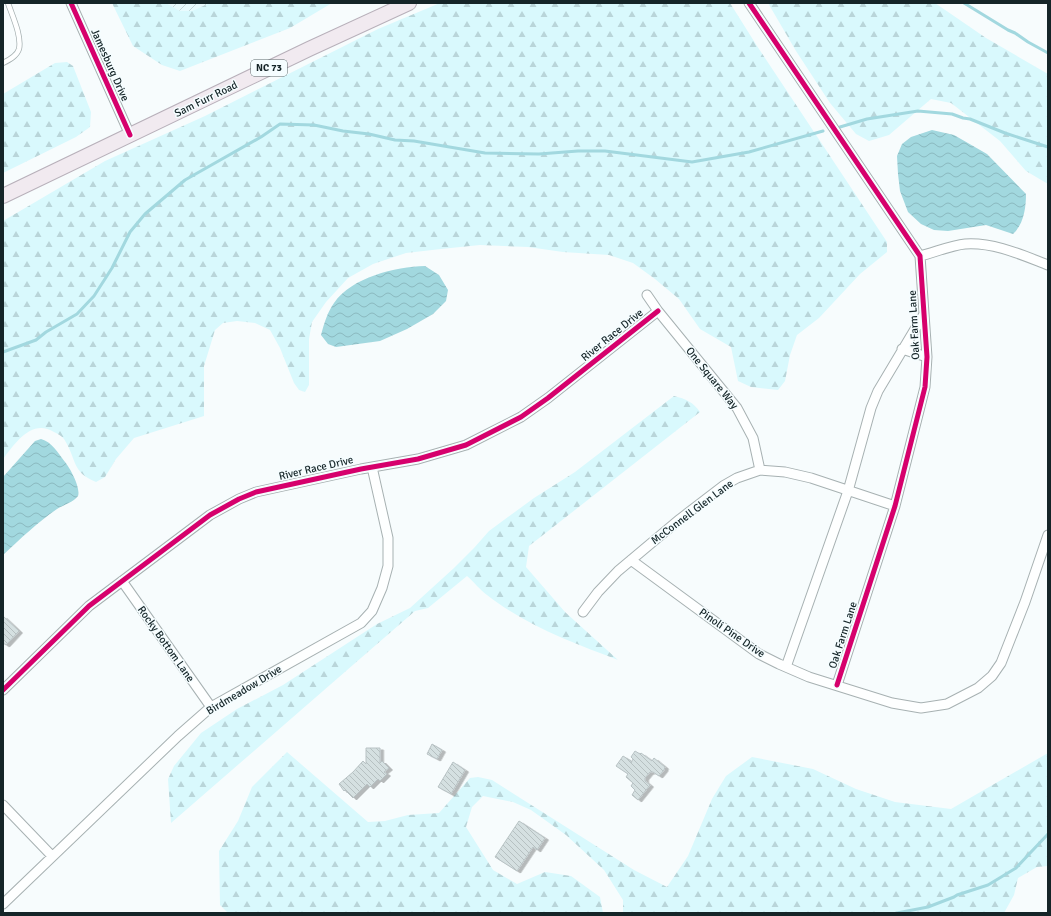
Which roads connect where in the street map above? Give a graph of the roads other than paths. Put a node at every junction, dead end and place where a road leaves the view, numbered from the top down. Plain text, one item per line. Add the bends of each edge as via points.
1 (8, 3) edge
2 (71, 3) edge
3 (409, 3) edge
4 (749, 3) edge
5 (3, 63) edge
6 (130, 135) junction
7 (3, 196) edge
8 (920, 256) junction
9 (1048, 265) edge
10 (647, 295) dead end
11 (658, 311) junction
12 (924, 314) junction
13 (902, 349) junction
14 (927, 357) junction
15 (372, 467) junction
16 (760, 470) junction
17 (848, 490) junction
18 (895, 506) junction
19 (1048, 535) edge
20 (631, 560) junction
21 (122, 581) junction
22 (583, 612) dead end
23 (786, 667) junction
24 (837, 685) junction
25 (3, 690) edge
26 (211, 707) junction
27 (3, 806) edge
28 (52, 856) junction
29 (3, 904) edge

1 - 5 lane via 19,39 19,50
2 - 6 street, Jamesburg Drive
3 - 6 main road, Sam Furr Road / NC 73
4 - 8 street
6 - 7 main road, Sam Furr Road / NC 73
8 - 9 street via 964,244 984,245 1004,249
8 - 12 street, Oak Farm Lane
10 - 11 street, One Square Way
11 - 15 street, River Race Drive via 521,417 466,445 418,459
11 - 16 street, One Square Way via 737,408 753,438
12 - 13 street, Oak Farm Lane
12 - 14 street, Oak Farm Lane
13 - 14 street
13 - 17 street, Oak Farm Lane via 871,408
14 - 18 street, Oak Farm Lane via 925,387
15 - 21 street, River Race Drive via 256,492 239,499 210,515
15 - 26 street, Birdmeadow Drive via 388,538 388,566 372,611 361,623
16 - 17 street, McConnell Glen Lane via 786,472
16 - 20 street, McConnell Glen Lane via 723,486
17 - 18 street, McConnell Glen Lane
17 - 23 street, Oak Farm Lane
18 - 24 street, Oak Farm Lane
19 - 24 street, Pinoli Pine Drive via 1001,663 992,676 978,688 947,704 921,708 892,703
20 - 22 street, McConnell Glen Lane via 605,584
20 - 23 street, Pinoli Pine Drive via 759,654
21 - 25 street, River Race Drive via 89,606
21 - 26 street, Rocky Bottom Lane
23 - 24 street, Pinoli Pine Drive
26 - 28 street, Birdmeadow Drive
27 - 28 street
28 - 29 street, Birdmeadow Drive

